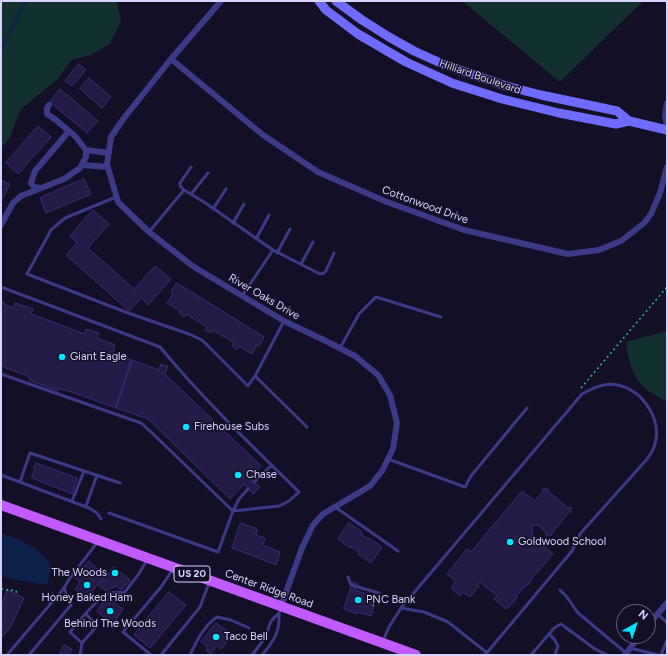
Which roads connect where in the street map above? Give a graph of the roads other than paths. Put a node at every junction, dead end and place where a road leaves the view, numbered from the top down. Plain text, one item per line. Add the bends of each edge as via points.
1 (221, 1) edge
2 (319, 1) edge
3 (336, 1) edge
4 (171, 59) junction
5 (667, 102) edge
6 (50, 105) dead end
7 (629, 121) junction
8 (667, 127) edge
9 (667, 130) edge
10 (69, 131) junction
11 (86, 150) junction
12 (109, 153) junction
13 (82, 165) junction
14 (667, 166) edge
15 (108, 167) junction
16 (191, 167) dead end
17 (208, 173) dead end
18 (40, 188) junction
19 (226, 189) dead end
20 (184, 190) junction
21 (192, 194) junction
22 (116, 196) junction
23 (244, 204) dead end
24 (213, 209) junction
25 (269, 215) dead end
26 (233, 223) junction
27 (1, 225) edge
28 (290, 229) dead end
29 (149, 232) junction
30 (256, 239) junction
31 (313, 242) dead end
32 (273, 250) junction
33 (277, 252) junction
34 (334, 253) dead end
35 (301, 264) junction
36 (1, 287) edge
37 (242, 297) junction
38 (442, 317) dead end
39 (284, 321) junction
40 (340, 348) junction
41 (1, 374) edge
42 (255, 376) junction
43 (527, 408) dead end
44 (307, 427) dead end
45 (388, 459) junction
46 (272, 465) junction
47 (84, 471) junction
48 (1, 475) edge
49 (97, 475) junction
50 (20, 482) junction
51 (120, 482) dead end
52 (254, 482) dead end
53 (248, 489) dead end
54 (72, 502) junction
55 (1, 505) edge
56 (86, 506) junction
57 (335, 507) junction
58 (232, 511) junction
59 (108, 513) dead end
60 (101, 519) dead end
61 (98, 540) junction
62 (398, 551) dead end
63 (148, 558) junction
64 (174, 568) junction
65 (348, 577) dead end
66 (210, 580) junction
67 (64, 588) junction
68 (560, 590) dead end
69 (379, 594) dead end
70 (667, 603) edge
71 (401, 608) junction
72 (280, 610) junction
73 (662, 612) edge
74 (86, 614) junction
75 (667, 623) edge
76 (249, 628) dead end
77 (549, 634) junction
78 (667, 640) edge
79 (82, 643) junction
80 (383, 643) junction
81 (632, 644) edge
82 (626, 652) edge
83 (486, 654) edge
84 (7, 655) edge
85 (29, 655) edge
86 (80, 655) edge
87 (151, 655) edge
88 (161, 655) edge
89 (190, 655) edge
90 (252, 655) edge
91 (262, 655) edge
92 (416, 655) edge
93 (531, 655) edge
94 (555, 655) edge
95 (606, 655) edge
96 (659, 655) edge

1 - 4 street, River Oaks Drive
2 - 7 main road, Hilliard Boulevard via 326,10 358,34 406,62 452,82 559,114 616,124
3 - 7 main road, Hilliard Boulevard via 389,37 445,65 506,86 616,111
4 - 12 street, River Oaks Drive via 111,137
4 - 14 street, Cottonwood Drive via 263,135 318,172 387,202 464,230 568,254 599,250 621,241 644,223 660,193
5 - 8 street
6 - 10 street via 47,114
7 - 9 main road, Hilliard Boulevard
10 - 11 street
10 - 18 street via 35,171 31,183 34,187
11 - 12 street
11 - 13 street
12 - 15 street, River Oaks Drive
13 - 15 street
13 - 18 street via 64,179
15 - 22 street, River Oaks Drive
16 - 20 lane via 180,183
17 - 21 lane
18 - 27 street via 14,201
19 - 24 lane
20 - 21 lane
20 - 29 lane
21 - 24 lane
22 - 29 street, River Oaks Drive via 118,202
22 - 42 lane via 65,218 51,230 27,274 202,340 248,386
23 - 26 lane
24 - 26 lane
25 - 30 lane
26 - 30 lane
28 - 33 lane
29 - 37 street, River Oaks Drive via 194,267
30 - 32 lane
31 - 35 lane
32 - 33 lane
32 - 37 lane
33 - 35 lane
34 - 35 lane via 324,274
36 - 46 lane via 160,347 177,368
37 - 39 street, River Oaks Drive
38 - 40 lane via 376,297 358,314
39 - 40 street, River Oaks Drive
39 - 42 lane
40 - 45 street, River Oaks Drive via 355,356 378,375 390,395 397,423 393,449
41 - 58 lane via 141,423
42 - 44 lane
43 - 45 lane via 471,476 465,487
45 - 57 street, River Oaks Drive via 370,486
46 - 52 lane
46 - 58 lane via 299,492 289,502 279,506
47 - 49 lane
47 - 50 lane via 30,453
47 - 54 lane
48 - 50 lane
49 - 51 lane
49 - 56 lane
50 - 54 lane
53 - 58 lane
54 - 56 lane
55 - 61 main road, Center Ridge Road / US 20
56 - 60 lane via 95,511
57 - 62 lane
57 - 72 street, River Oaks Drive via 323,514 313,525
58 - 59 lane via 218,552
61 - 63 main road, Center Ridge Road / US 20
61 - 67 lane
63 - 64 main road, Center Ridge Road / US 20
63 - 74 lane via 124,593 106,595
64 - 66 main road, Center Ridge Road / US 20
64 - 87 lane via 123,632
65 - 69 lane via 351,584
66 - 72 main road, Center Ridge Road / US 20
66 - 88 lane via 200,608
67 - 84 lane
67 - 85 lane via 71,605
68 - 82 lane via 577,612
70 - 73 street
71 - 80 lane
71 - 83 lane via 424,612 448,622
71 - 83 lane via 582,394 606,385 628,389 648,406 654,416 657,434 655,445 648,458 580,534 572,551
72 - 80 main road, Center Ridge Road / US 20
72 - 90 lane via 271,621 265,638
72 - 91 lane via 276,638
73 - 75 lane
74 - 79 lane via 97,626
74 - 79 lane via 70,632
76 - 89 lane via 217,616 201,634
77 - 93 lane
77 - 94 lane via 558,646
77 - 95 lane via 561,624
78 - 96 lane
79 - 86 lane
80 - 92 main road, Center Ridge Road / US 20
81 - 82 street
82 - 96 lane

